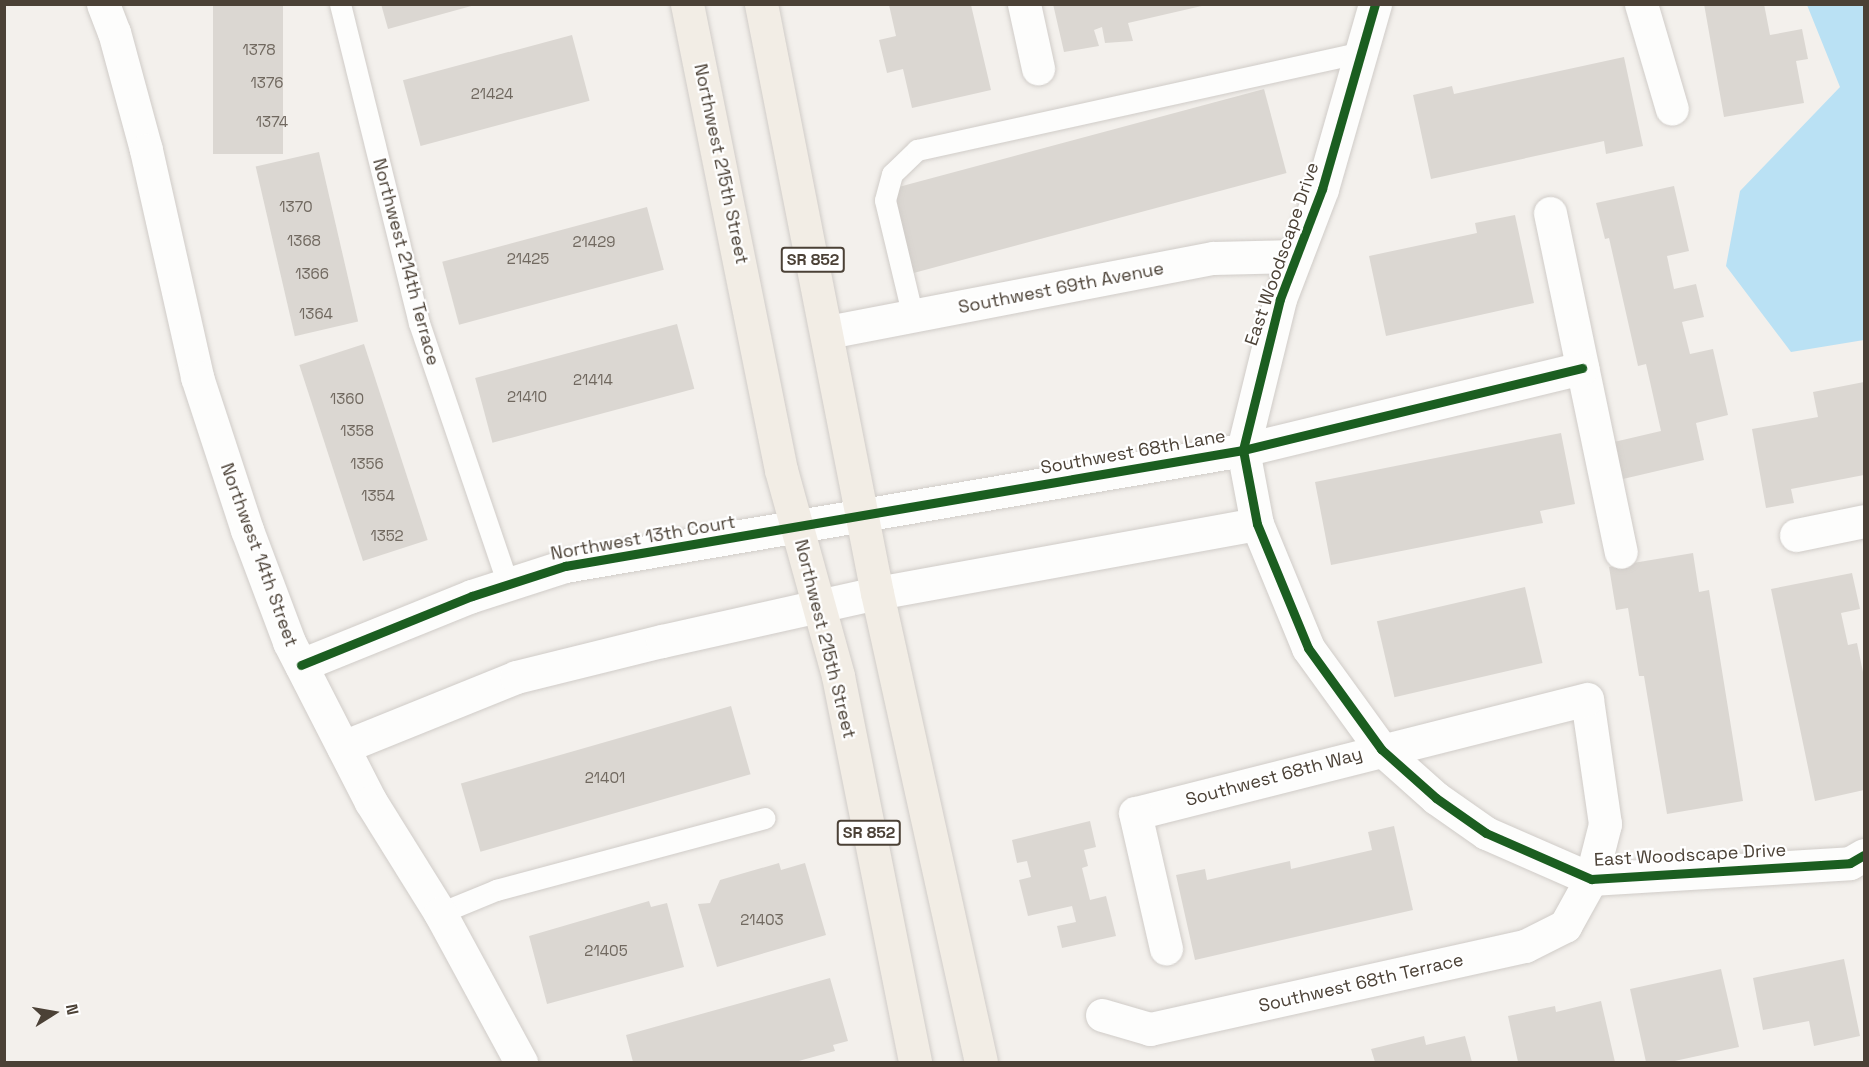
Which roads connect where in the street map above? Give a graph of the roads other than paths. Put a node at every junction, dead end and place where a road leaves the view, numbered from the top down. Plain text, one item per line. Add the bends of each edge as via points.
1 (103, 4) edge
2 (340, 4) edge
3 (687, 4) edge
4 (761, 4) edge
5 (1024, 4) edge
6 (1375, 4) edge
7 (1641, 4) edge
8 (1362, 52) junction
9 (1038, 68) dead end
10 (1672, 109) dead end
11 (1550, 213) dead end
12 (1296, 256) junction
13 (913, 317) junction
14 (828, 332) junction
15 (1582, 368) junction
16 (1243, 450) junction
17 (863, 516) junction
18 (1864, 522) edge
19 (1257, 524) junction
20 (796, 526) junction
21 (1796, 535) dead end
22 (1621, 552) dead end
23 (508, 585) junction
24 (877, 593) junction
25 (816, 605) junction
26 (301, 665) junction
27 (1587, 699) joint
28 (343, 747) junction
29 (1381, 749) junction
30 (765, 818) dead end
31 (1864, 855) edge
32 (1591, 879) junction
33 (440, 913) junction
34 (1166, 948) dead end
35 (1102, 1015) dead end
36 (521, 1062) edge
37 (915, 1062) edge
38 (981, 1062) edge

1 - 26 street, Northwest 14th Street via 146,150 197,377 247,530
2 - 23 lane, Northwest 214th Terrace via 419,322
3 - 20 main road, Northwest 215th Street / SR 852 via 781,470
4 - 14 main road, SR 852
5 - 9 street
6 - 8 street, East Woodscape Drive
7 - 10 street
8 - 12 street, East Woodscape Drive via 1322,189
8 - 13 lane via 917,150 892,174 885,200
11 - 15 street
12 - 13 street, Southwest 69th Avenue via 1213,258
12 - 16 street, East Woodscape Drive via 1267,346
13 - 14 street, Southwest 69th Avenue
14 - 17 main road, SR 852
15 - 16 street, Southwest 68th Lane
15 - 22 street
16 - 17 street, Southwest 68th Lane
16 - 19 street, East Woodscape Drive
17 - 20 street, Northwest 13th Court
17 - 24 main road, SR 852
18 - 21 street
19 - 24 street
19 - 29 street, East Woodscape Drive via 1308,648
20 - 23 street, Northwest 13th Court via 565,566
20 - 25 main road, Northwest 215th Street / SR 852
23 - 26 street, Northwest 13th Court
24 - 25 street
24 - 38 main road, SR 852
25 - 28 street via 516,677
25 - 37 main road, Northwest 215th Street / SR 852 via 838,676
26 - 28 street, Northwest 14th Street
27 - 29 street, Southwest 68th Way
27 - 32 street, Southwest 68th Terrace via 1605,824
28 - 33 street, Northwest 14th Street via 371,802
29 - 32 street, East Woodscape Drive via 1436,798 1486,833
29 - 34 street, Southwest 68th Way via 1135,813
30 - 33 lane via 496,890
31 - 32 street, East Woodscape Drive via 1850,863
32 - 35 street, Southwest 68th Terrace via 1565,926 1525,946 1150,1029
33 - 36 street, Northwest 14th Street

